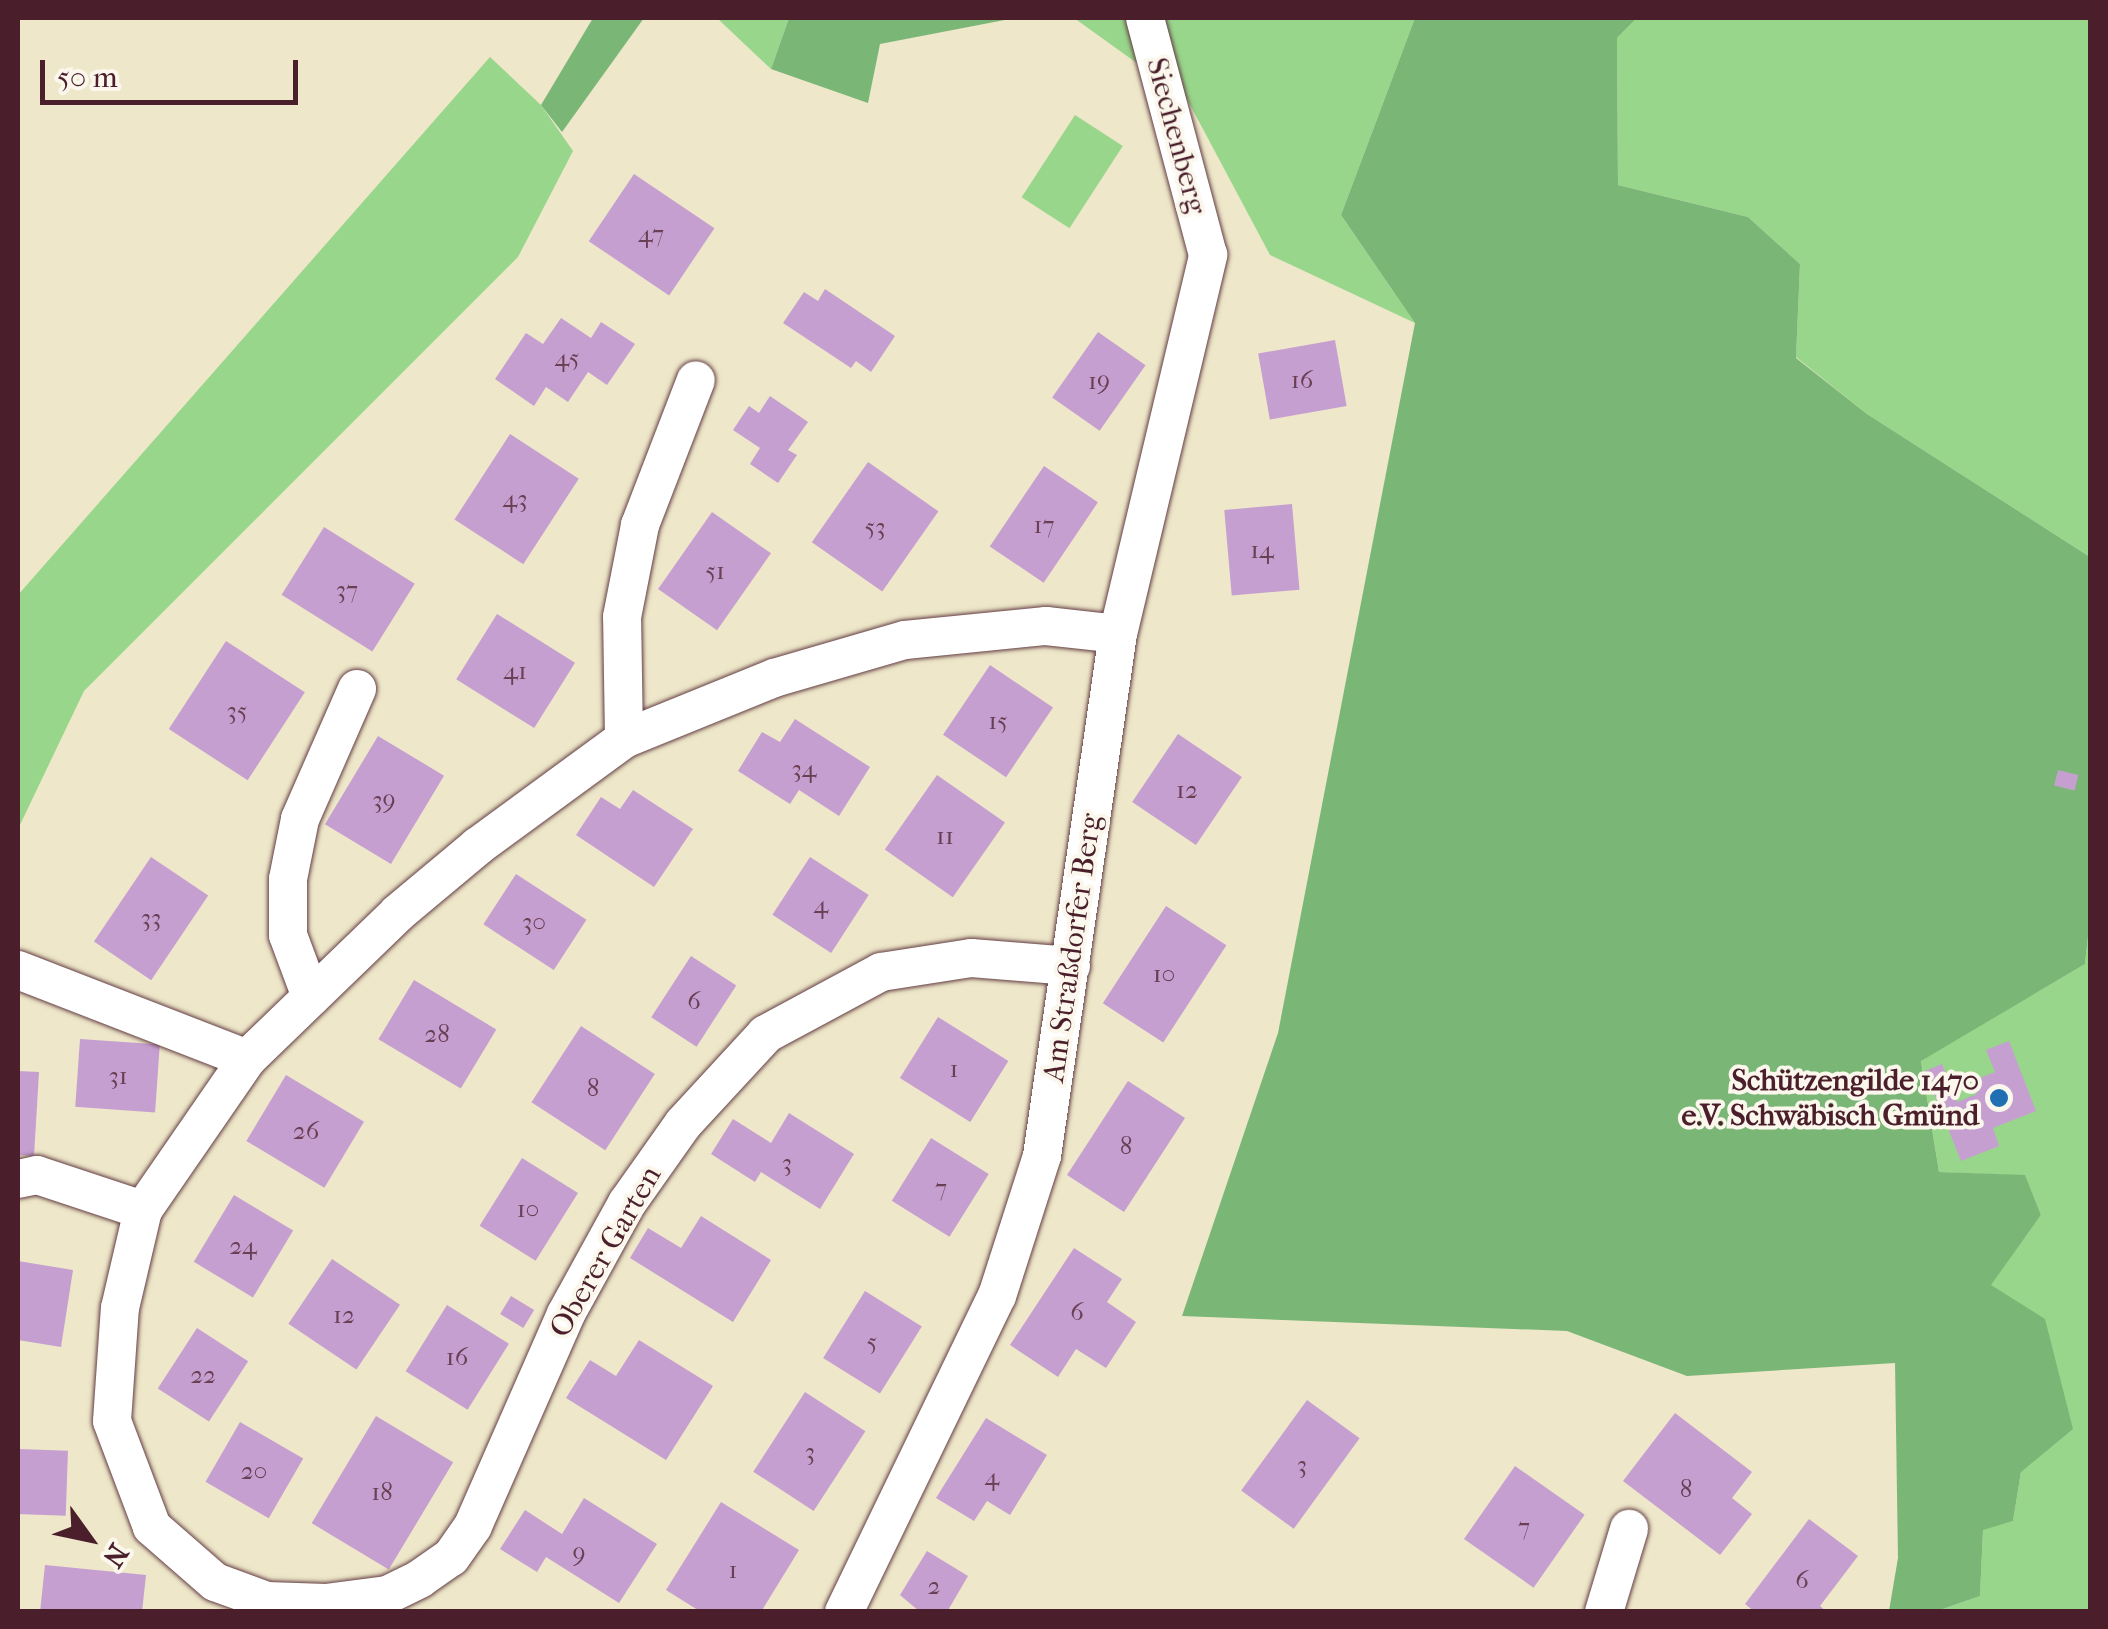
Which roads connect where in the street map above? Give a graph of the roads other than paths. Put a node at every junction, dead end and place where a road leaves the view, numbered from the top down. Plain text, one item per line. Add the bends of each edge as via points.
1 (1144, 18) edge
2 (1208, 255) joint
3 (696, 380) dead end
4 (1118, 634) junction
5 (356, 688) dead end
6 (624, 739) junction
7 (1071, 966) junction
8 (18, 970) edge
9 (310, 997) junction
10 (248, 1059) junction
11 (18, 1179) edge
12 (143, 1210) junction
13 (1629, 1530) dead end
14 (206, 1597) edge
15 (844, 1612) edge
16 (1604, 1612) edge

1 - 2 street, Siechenberg
2 - 4 street, Am Straßdorfer Berg
3 - 6 street via 640,525 622,616
4 - 6 street, Oberer Garten via 1046,626 906,640 774,678
4 - 7 street, Am Straßdorfer Berg
5 - 9 street via 300,819 288,878 288,935
6 - 9 street, Oberer Garten via 478,846
7 - 14 street, Oberer Garten via 971,958 881,972 766,1034 683,1124 626,1204 566,1314 473,1526 451,1557 387,1595 326,1603
7 - 15 street, Am Straßdorfer Berg via 1042,1156 997,1296
8 - 10 street
9 - 10 street, Oberer Garten
10 - 12 street, Oberer Garten
11 - 12 street via 37,1175
12 - 14 street, Oberer Garten via 120,1308 112,1421 152,1527
13 - 16 street

